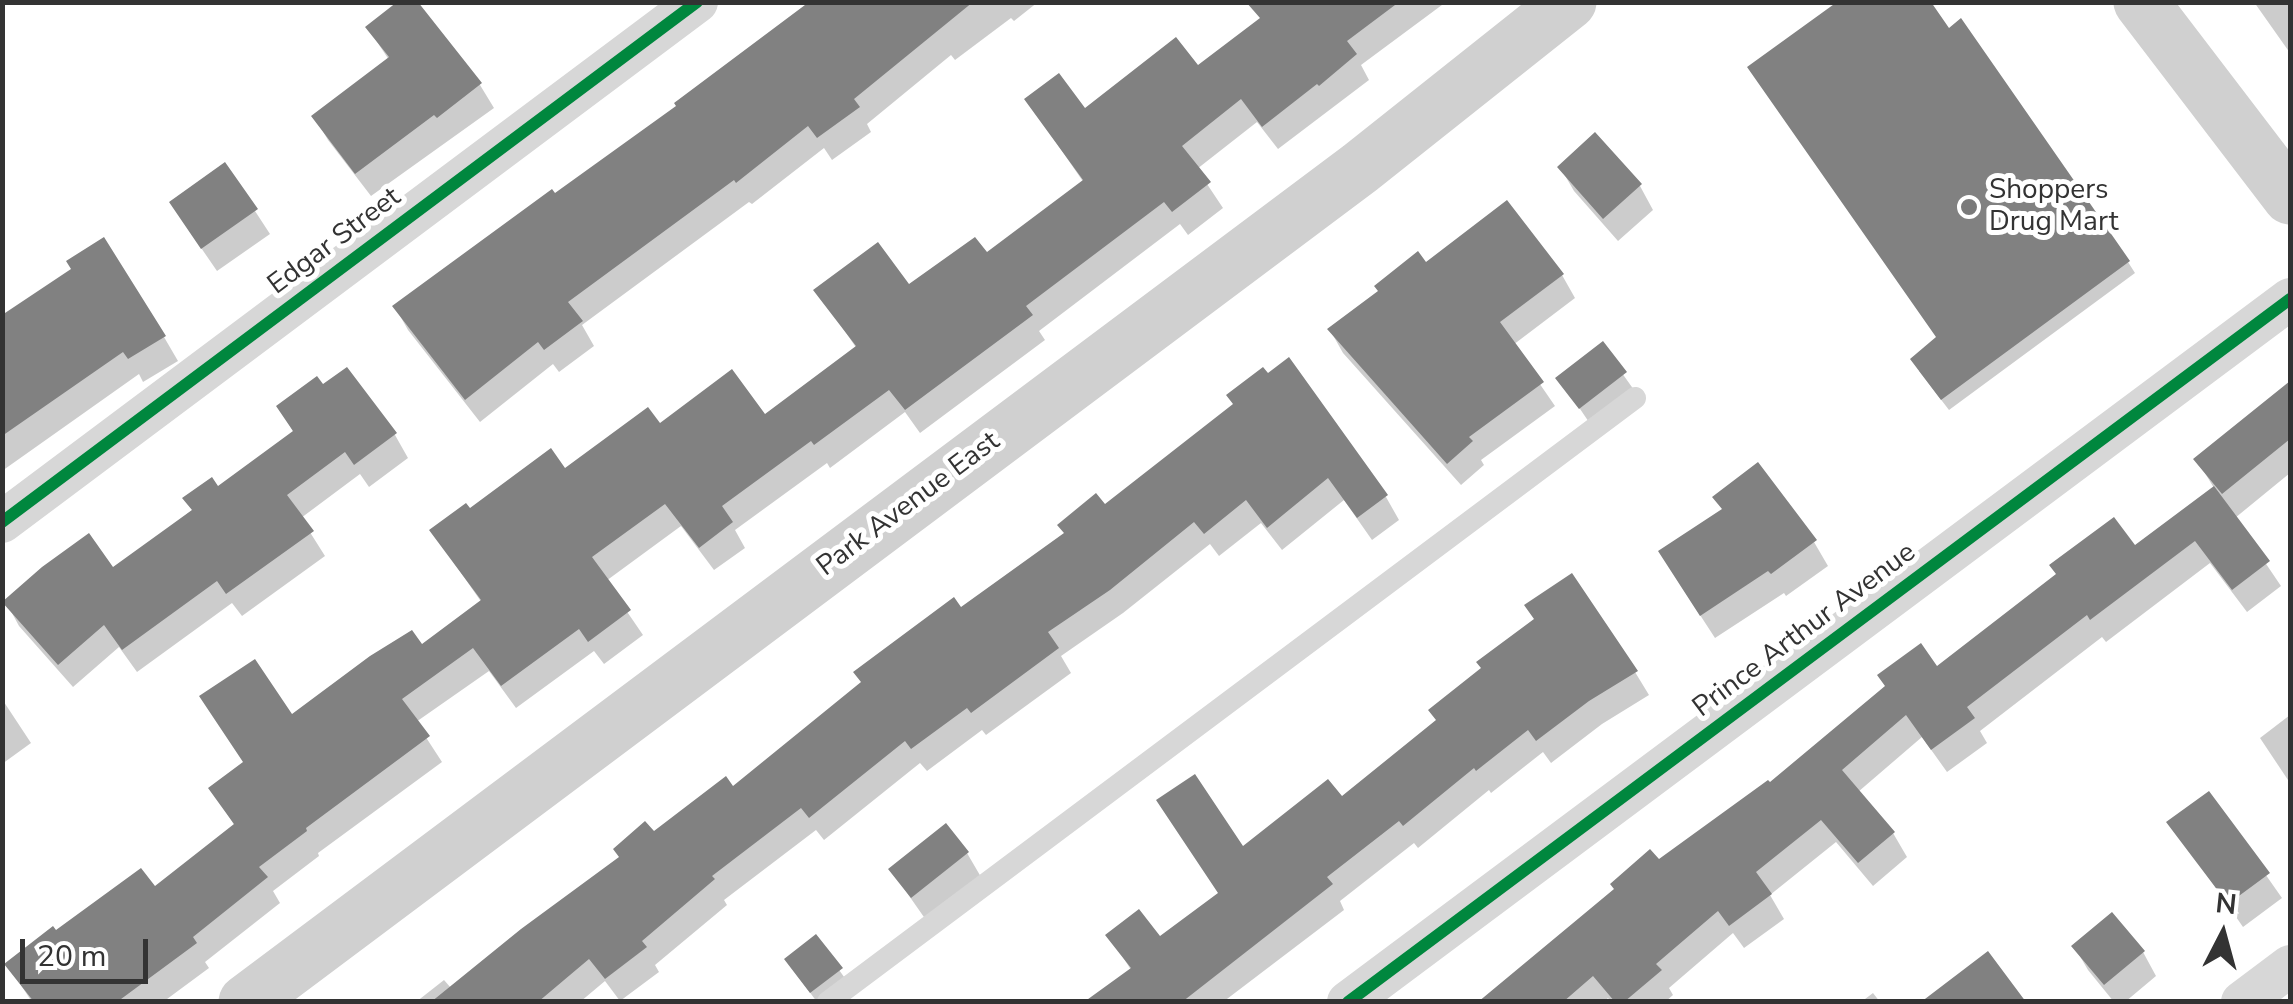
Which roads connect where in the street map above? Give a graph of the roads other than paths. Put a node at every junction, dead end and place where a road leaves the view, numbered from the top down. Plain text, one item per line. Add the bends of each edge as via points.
1 (697, 2) edge
2 (1569, 2) edge
3 (2140, 2) edge
4 (2290, 198) edge
5 (2290, 299) edge
6 (1635, 398) dead end
7 (2, 522) edge
8 (2290, 966) edge
9 (246, 1002) edge
10 (828, 1002) edge
11 (1348, 1002) edge
12 (2242, 1002) edge

1 - 7 street, Edgar Street
2 - 9 main road, Park Avenue East via 1328,192
3 - 4 main road
5 - 11 street, Prince Arthur Avenue
6 - 10 lane
8 - 12 street

